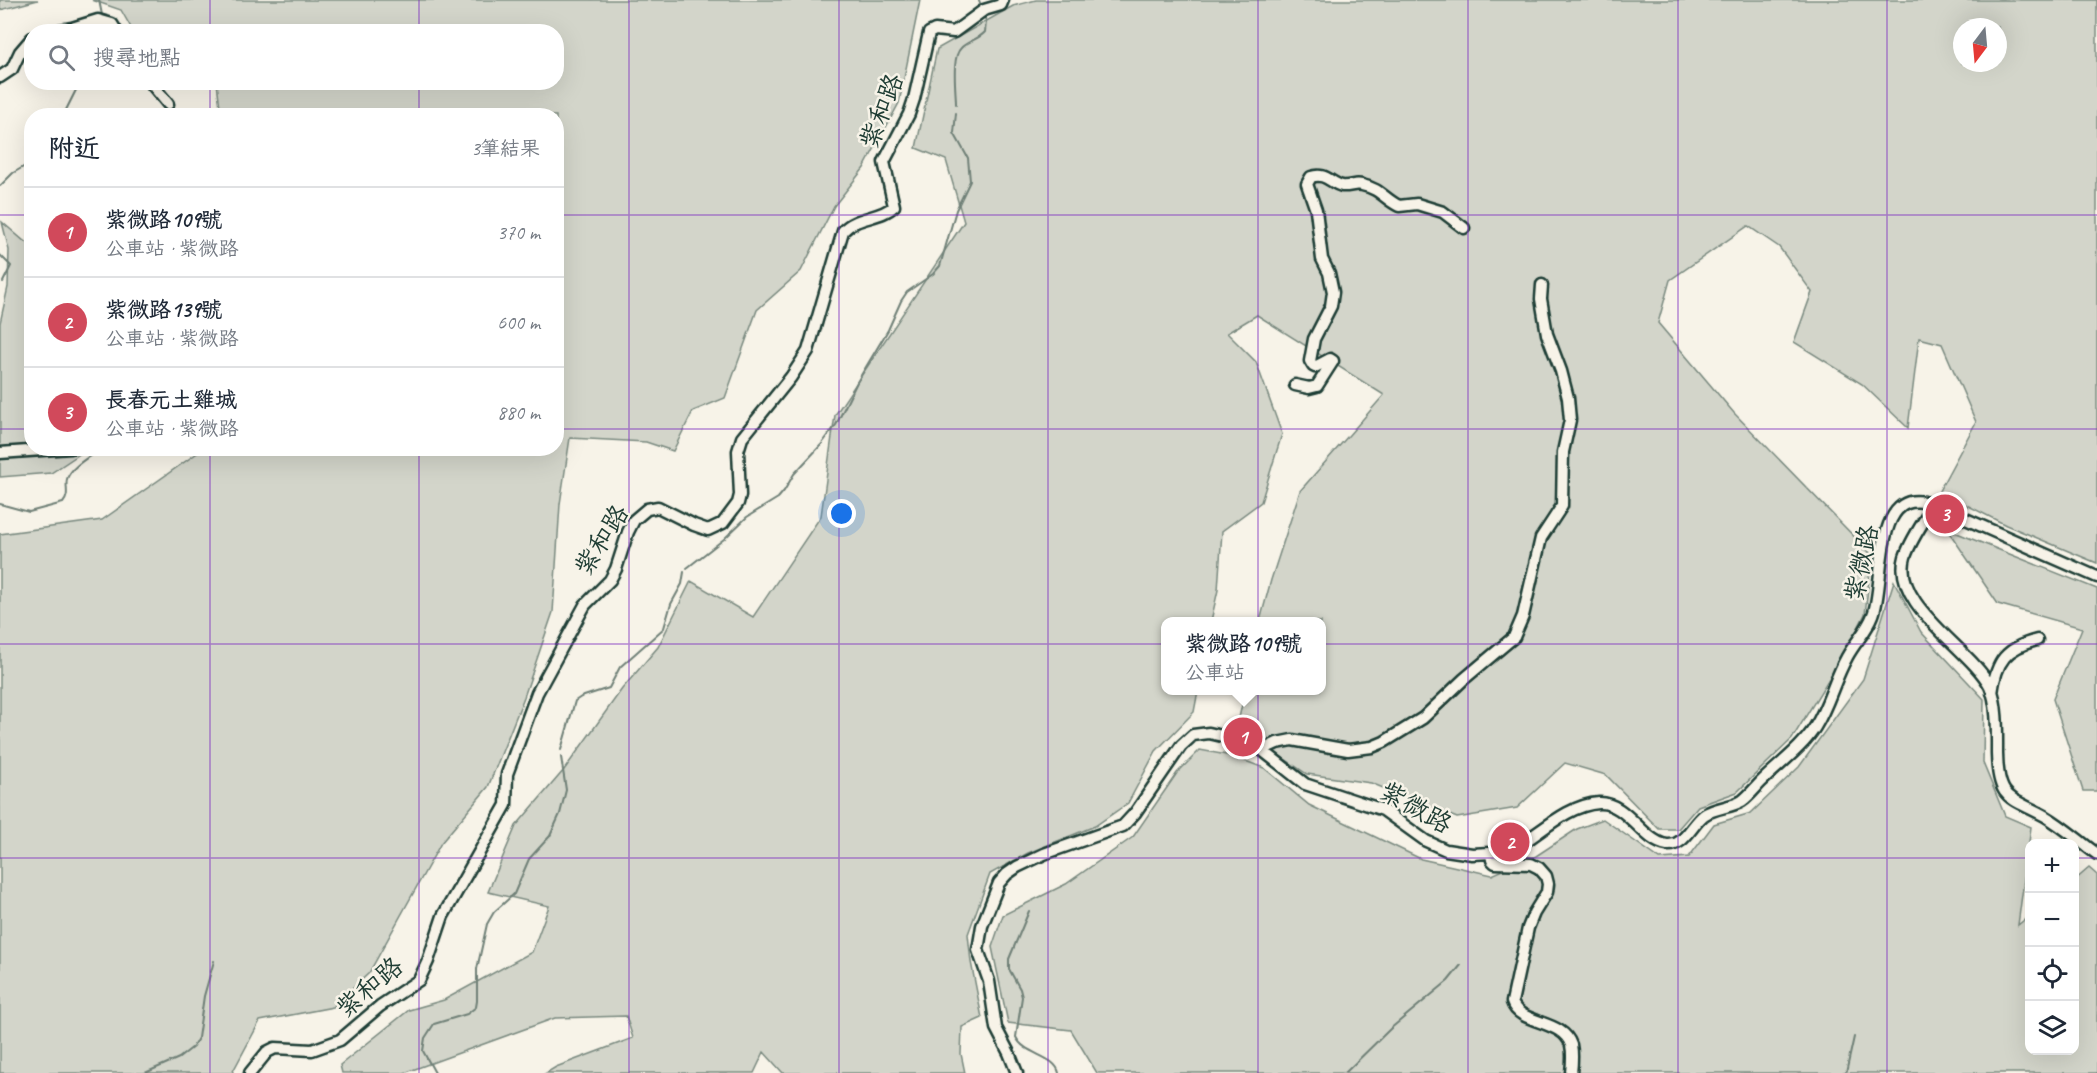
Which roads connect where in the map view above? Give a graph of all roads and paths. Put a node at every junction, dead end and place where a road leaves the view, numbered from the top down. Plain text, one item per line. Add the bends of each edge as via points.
1 (1003, 0) edge
2 (85, 24) edge
3 (112, 24) edge
4 (24, 47) edge
5 (0, 77) edge
6 (157, 90) edge
7 (168, 104) dead end
8 (1464, 228) dead end
9 (1542, 285) dead end
10 (1295, 385) dead end
11 (24, 451) edge
12 (0, 453) edge
13 (1934, 505) junction
14 (2097, 577) edge
15 (2037, 640) dead end
16 (1992, 693) junction
17 (1262, 750) junction
18 (1491, 854) junction
19 (2097, 854) edge
20 (250, 1073) edge
21 (1017, 1073) edge
22 (1571, 1073) edge

1 - 20 street, 紫和路 via 998,7 981,12 954,32 929,33 909,114 884,162 894,206 848,225 843,231 808,351 740,443 740,499 736,508 723,523 708,530 658,507 641,512 634,520 610,580 585,605 537,693 507,774 507,800 502,813 443,916 419,980 380,1006 340,1041 312,1050 275,1048
2 - 3 street via 98,20
4 - 5 street via 12,69
6 - 7 street
8 - 10 street via 1443,212 1417,204 1399,206 1373,188 1360,184 1342,186 1326,176 1311,177 1307,183 1333,300 1314,339 1311,361 1315,367 1330,358 1333,362 1317,386
9 - 17 street via 1547,334 1568,398 1570,420 1563,458 1562,506 1541,538 1523,616 1514,637 1423,718 1384,742 1348,750 1292,740
11 - 12 street
13 - 14 street, 紫微路
13 - 16 street via 1906,556 1905,580 1916,601 1979,670
13 - 18 street, 紫微路 via 1907,502 1894,516 1882,548 1874,613 1846,657 1829,702 1809,736 1745,799 1705,814 1674,844 1657,841 1614,806 1596,803 1570,812 1508,852
15 - 16 street via 2009,652 2000,661
16 - 19 street via 1998,774 2007,794
17 - 18 street, 紫微路 via 1305,784 1383,810 1436,846 1457,853
17 - 21 street, 紫微路 via 1226,736 1193,735 1123,826 1044,854 1017,867 999,884 982,926 978,950 989,981 996,1028
18 - 22 street via 1495,863 1531,864 1546,876 1548,892 1528,928 1512,1002 1521,1014 1565,1035 1572,1047

